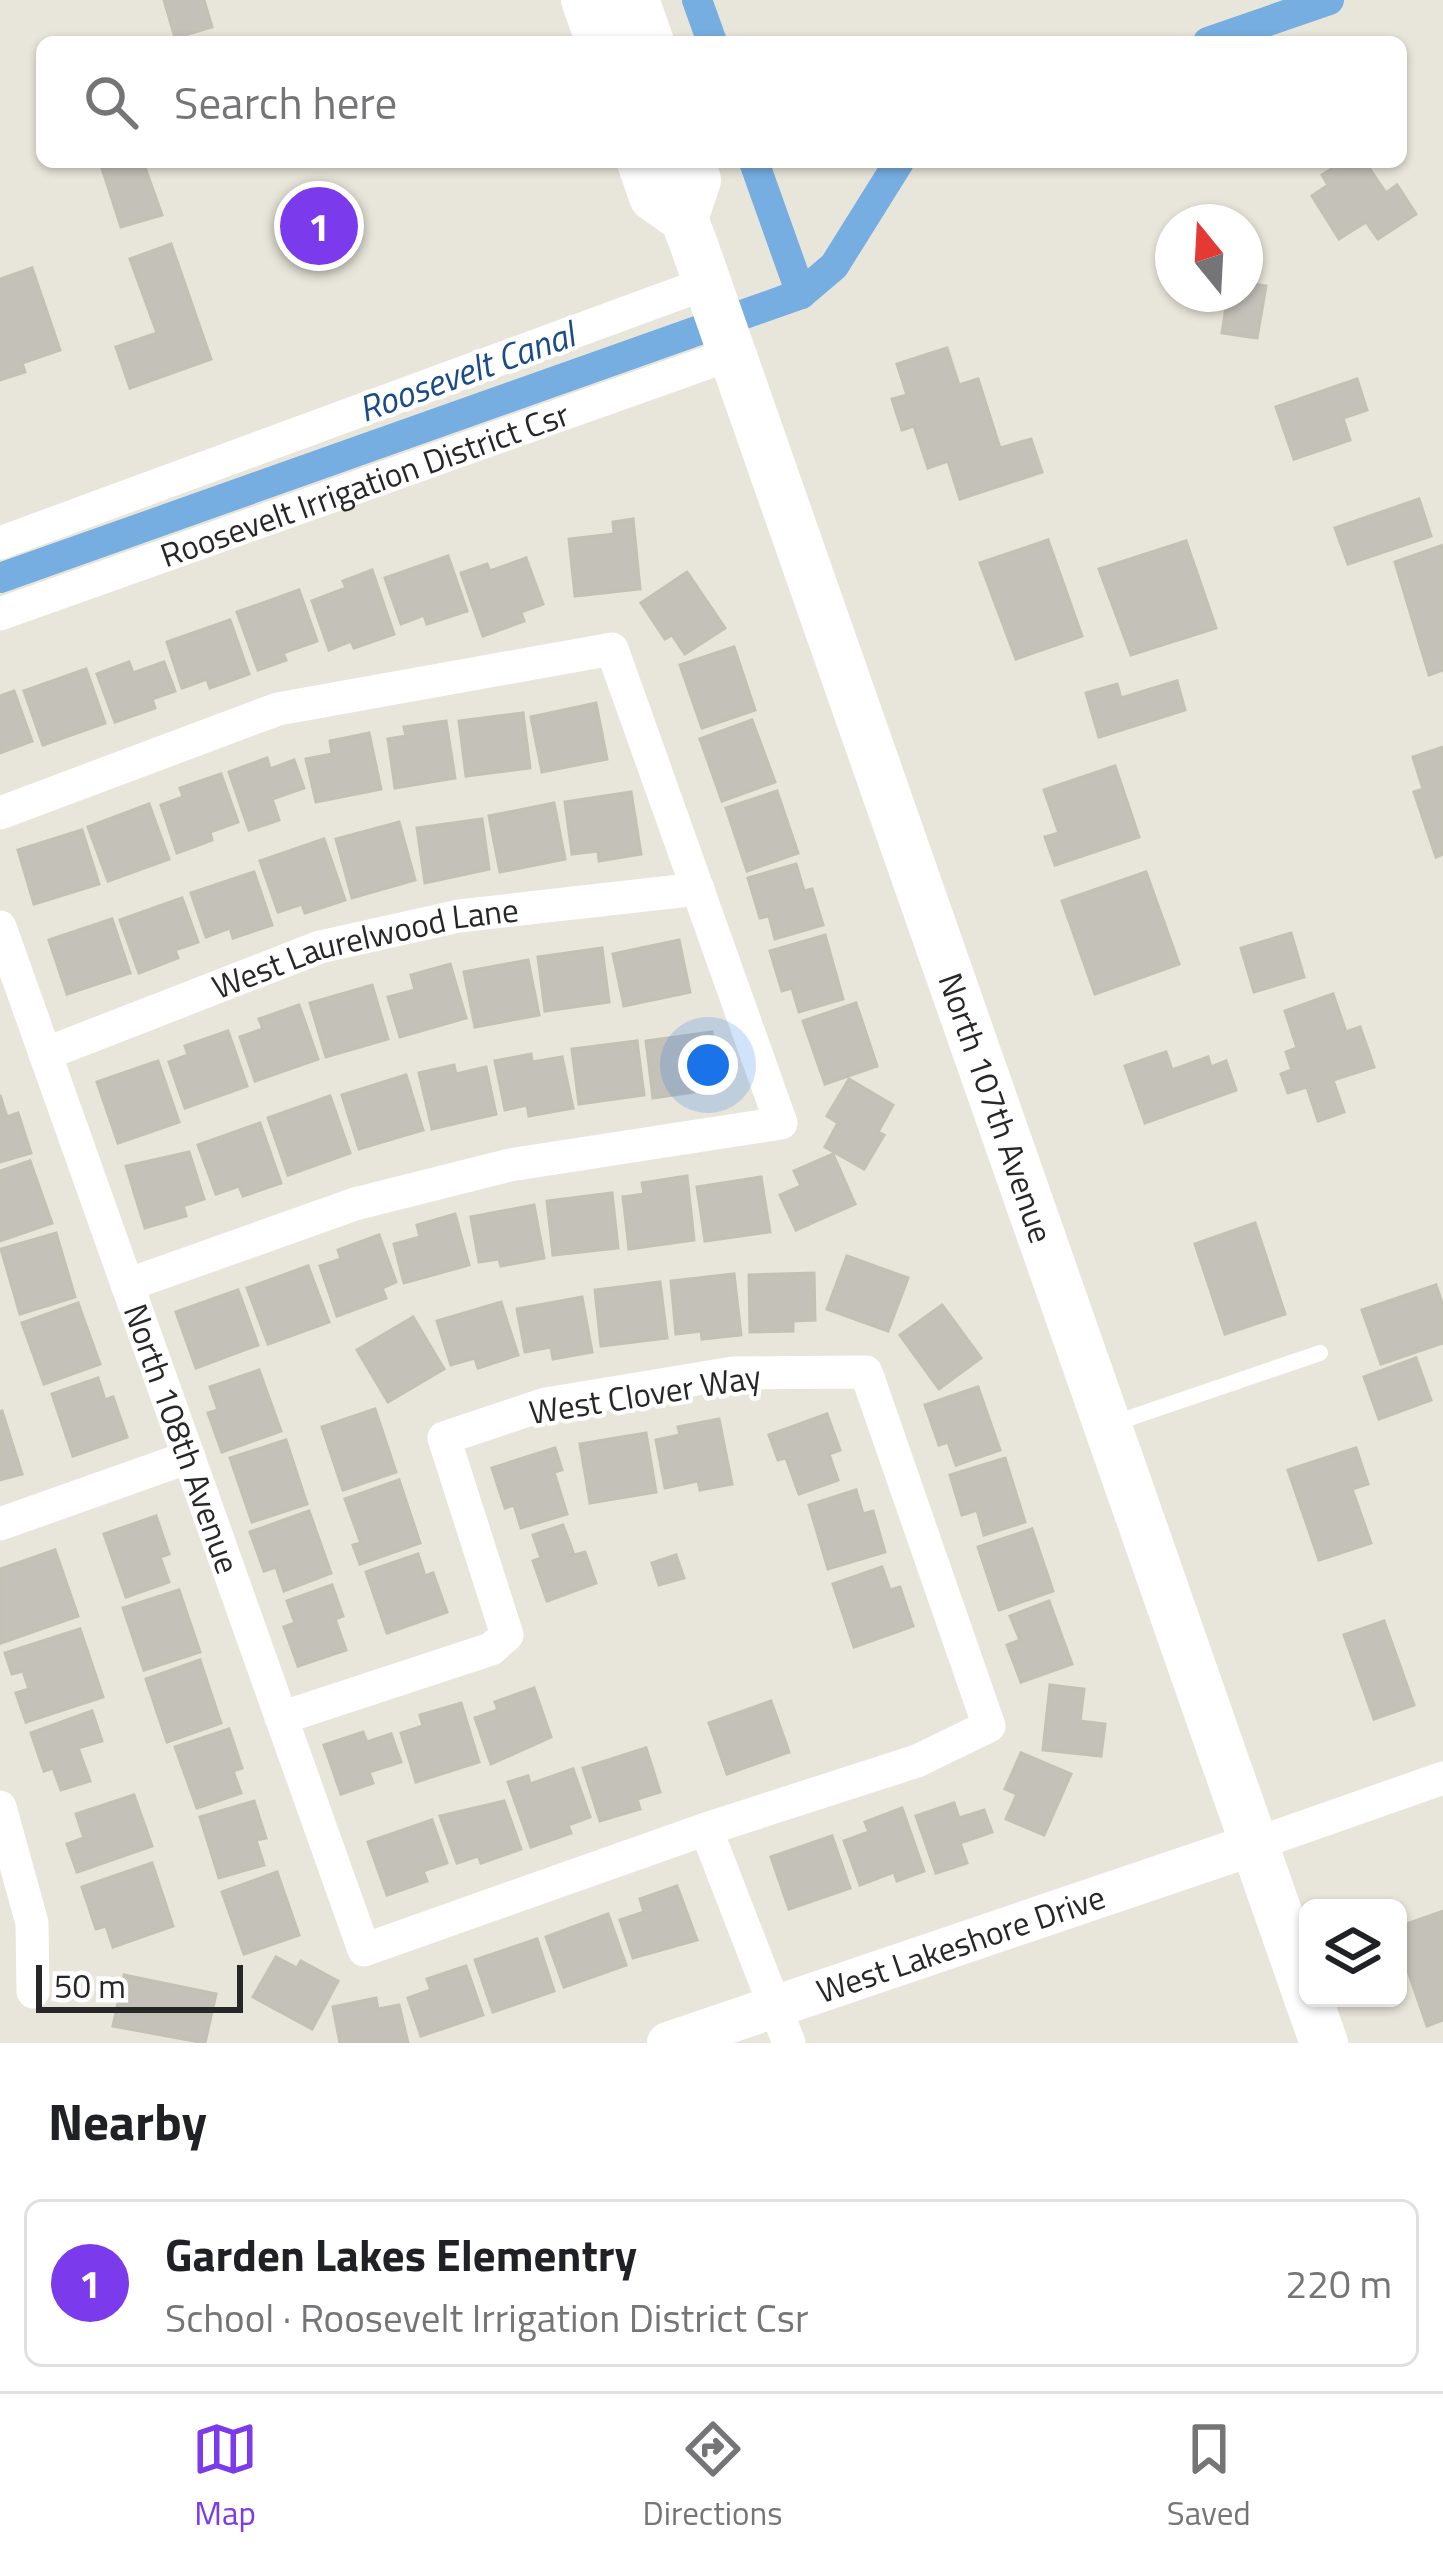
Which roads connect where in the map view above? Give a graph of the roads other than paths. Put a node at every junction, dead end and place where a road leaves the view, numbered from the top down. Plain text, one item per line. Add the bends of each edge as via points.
1 (585, 0) edge
2 (635, 0) edge
3 (598, 36) edge
4 (648, 36) edge
5 (643, 168) edge
6 (693, 168) edge
7 (684, 219) junction
8 (708, 287) junction
9 (732, 354) junction
10 (0, 543) edge
11 (0, 614) edge
12 (0, 813) edge
13 (698, 889) junction
14 (0, 927) edge
15 (45, 1054) junction
16 (128, 1285) junction
17 (1320, 1353) dead end
18 (1108, 1425) junction
19 (189, 1457) junction
20 (0, 1524) edge
21 (281, 1718) junction
22 (1443, 1778) edge
23 (0, 1807) edge
24 (706, 1829) junction
25 (1255, 1844) junction
26 (32, 1923) junction
27 (0, 1947) edge
28 (1299, 1972) edge
29 (33, 1992) dead end
30 (1311, 2007) edge
31 (782, 2024) edge
32 (668, 2043) edge
33 (1324, 2043) edge

1 - 3 main road
2 - 4 main road
5 - 7 main road, North 107th Avenue via 653,197
6 - 7 main road, North 107th Avenue
7 - 8 main road, North 107th Avenue
8 - 9 main road, North 107th Avenue
8 - 10 street, Roosevelt Irrigation District Csr
9 - 11 street, Roosevelt Irrigation District Csr
9 - 18 main road, North 107th Avenue
12 - 13 street via 278,709 612,650
13 - 15 street, West Laurelwood Lane via 459,916 320,947
13 - 16 street via 781,1123 466,1176 355,1204
14 - 15 street, North 108th Avenue
15 - 16 street, North 108th Avenue
16 - 19 street, North 108th Avenue
17 - 18 lane
18 - 25 main road, North 107th Avenue
19 - 20 street
19 - 21 street, North 108th Avenue
21 - 24 street, North 108th Avenue via 364,1950
21 - 24 street, West Clover Way via 491,1649 507,1636 443,1438 546,1404 733,1373 866,1372 988,1726 917,1761
22 - 25 street
23 - 26 street
24 - 31 street
25 - 28 main road, North 107th Avenue
25 - 31 street, West Lakeshore Drive
26 - 27 street
26 - 29 street
30 - 33 main road, North 107th Avenue
31 - 32 street, West Lakeshore Drive

